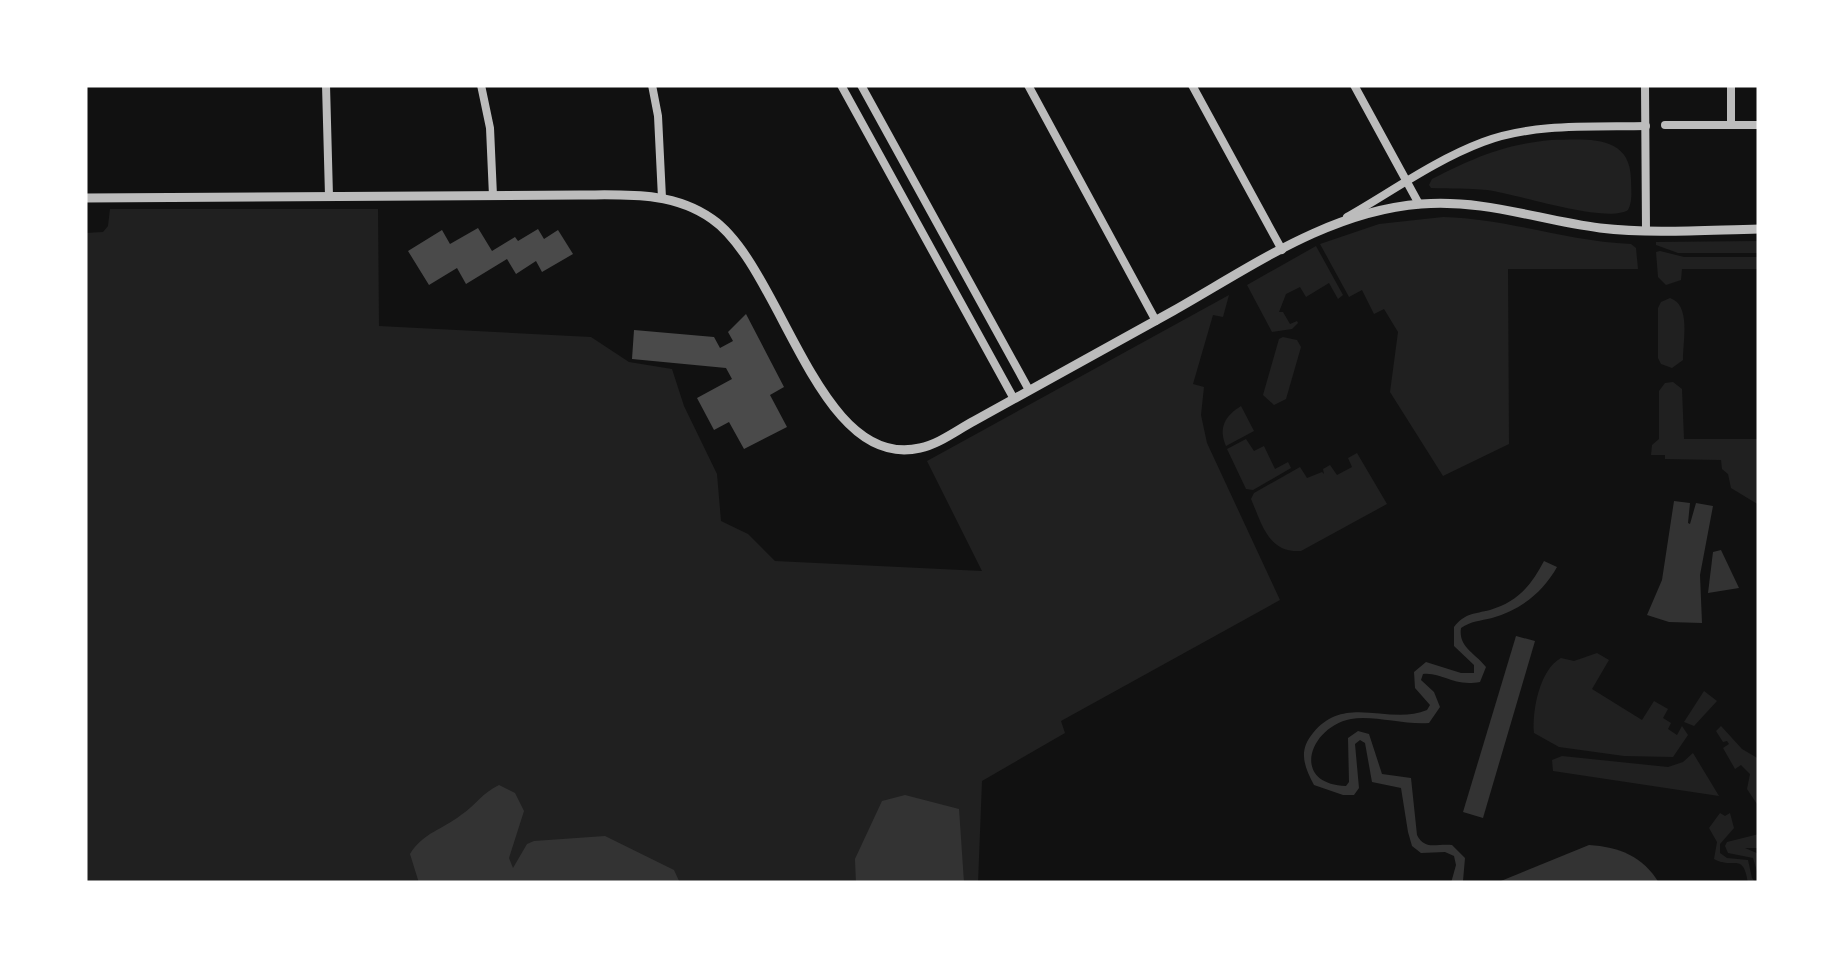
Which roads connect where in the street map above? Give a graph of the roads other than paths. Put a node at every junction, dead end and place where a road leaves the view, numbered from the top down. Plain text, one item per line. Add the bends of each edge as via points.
1 (326, 85) edge
2 (480, 85) edge
3 (652, 85) edge
4 (841, 85) edge
5 (862, 85) edge
6 (1028, 85) edge
7 (1192, 85) edge
8 (1354, 85) edge
9 (1646, 85) edge
10 (1732, 85) edge
11 (1759, 124) edge
12 (1665, 125) dead end
13 (1731, 125) junction
14 (1646, 126) junction
15 (897, 150) junction
16 (882, 159) junction
17 (1408, 182) junction
18 (330, 196) junction
19 (493, 196) junction
20 (85, 198) edge
21 (662, 198) junction
22 (1419, 204) junction
23 (1342, 220) junction
24 (1759, 229) edge
25 (1646, 230) junction
26 (1282, 250) junction
27 (1156, 321) junction
28 (1029, 390) junction
29 (1014, 399) junction

1 - 18 street
2 - 19 street
3 - 21 street
4 - 16 street
5 - 15 street
6 - 27 street
7 - 26 street
8 - 17 street
9 - 14 street
10 - 13 street
11 - 13 street
12 - 13 street
14 - 17 street via 1518,133 1462,151
14 - 25 street
15 - 16 street
15 - 28 street
16 - 29 street
17 - 22 street
17 - 23 street
18 - 19 street
18 - 20 street
19 - 21 street
21 - 29 street via 711,218 742,246 830,404 871,442 919,448
22 - 23 street
22 - 25 street via 1488,205
23 - 26 street
24 - 25 street
26 - 27 street
27 - 28 street
28 - 29 street

